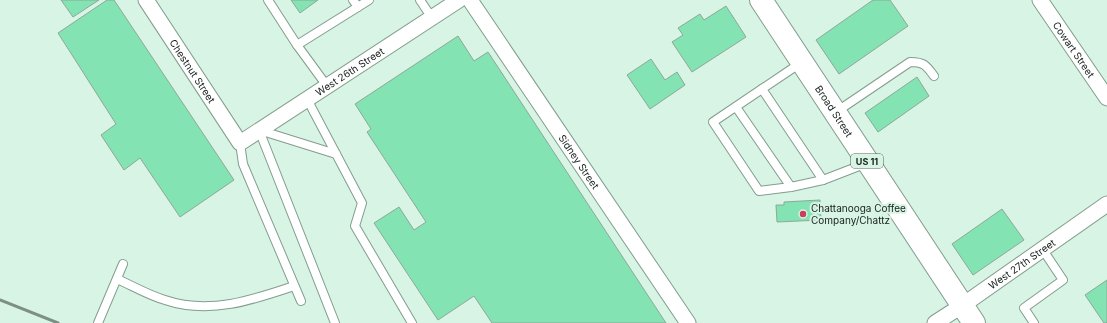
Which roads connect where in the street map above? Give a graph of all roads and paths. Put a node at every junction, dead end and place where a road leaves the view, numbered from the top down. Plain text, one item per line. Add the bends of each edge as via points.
1 (146, 0) edge
2 (268, 0) edge
3 (353, 0) edge
4 (370, 0) edge
5 (420, 0) edge
6 (459, 0) edge
7 (470, 0) edge
8 (761, 0) edge
9 (1040, 0) edge
10 (358, 7) junction
11 (432, 18) junction
12 (297, 45) junction
13 (802, 62) junction
14 (934, 76) dead end
15 (326, 86) junction
16 (762, 89) junction
17 (1107, 98) edge
18 (307, 99) junction
19 (736, 107) junction
20 (835, 113) junction
21 (259, 130) junction
22 (240, 143) junction
23 (336, 154) junction
24 (868, 163) junction
25 (823, 180) junction
26 (791, 187) junction
27 (1107, 204) edge
28 (1043, 250) junction
29 (123, 264) dead end
30 (117, 279) junction
31 (294, 286) junction
32 (301, 301) dead end
33 (968, 314) edge
34 (98, 323) edge
35 (335, 323) edge
36 (412, 323) edge
37 (688, 323) edge
38 (935, 323) edge
39 (1034, 323) edge

1 - 22 street, Chestnut Street
2 - 12 lane
3 - 10 lane
4 - 10 lane
5 - 11 lane
6 - 11 street, West 26th Street
7 - 37 street, Sidney Street
8 - 13 main road, Broad Street / US 11
9 - 17 street, Cowart Street
10 - 12 lane
11 - 15 street, West 26th Street
12 - 15 lane
13 - 16 lane
13 - 20 main road, Broad Street / US 11
14 - 20 lane via 920,62 910,62
15 - 18 street, West 26th Street
16 - 19 lane
16 - 25 lane
18 - 21 street, West 26th Street
18 - 23 lane
19 - 26 lane
19 - 26 lane via 713,122 758,191
20 - 24 main road, Broad Street / US 11
21 - 22 street, West 26th Street
21 - 23 lane
21 - 35 lane
22 - 31 lane via 243,164
23 - 36 lane via 362,203 356,226
24 - 25 lane
24 - 33 main road, Broad Street / US 11
25 - 26 lane
27 - 28 street, West 27th Street
28 - 33 street, West 27th Street
28 - 39 lane via 1063,280 1024,308
29 - 30 lane
30 - 31 lane via 165,300 195,307 218,306 254,299
30 - 34 lane
31 - 32 lane
33 - 38 street, West 27th Street

